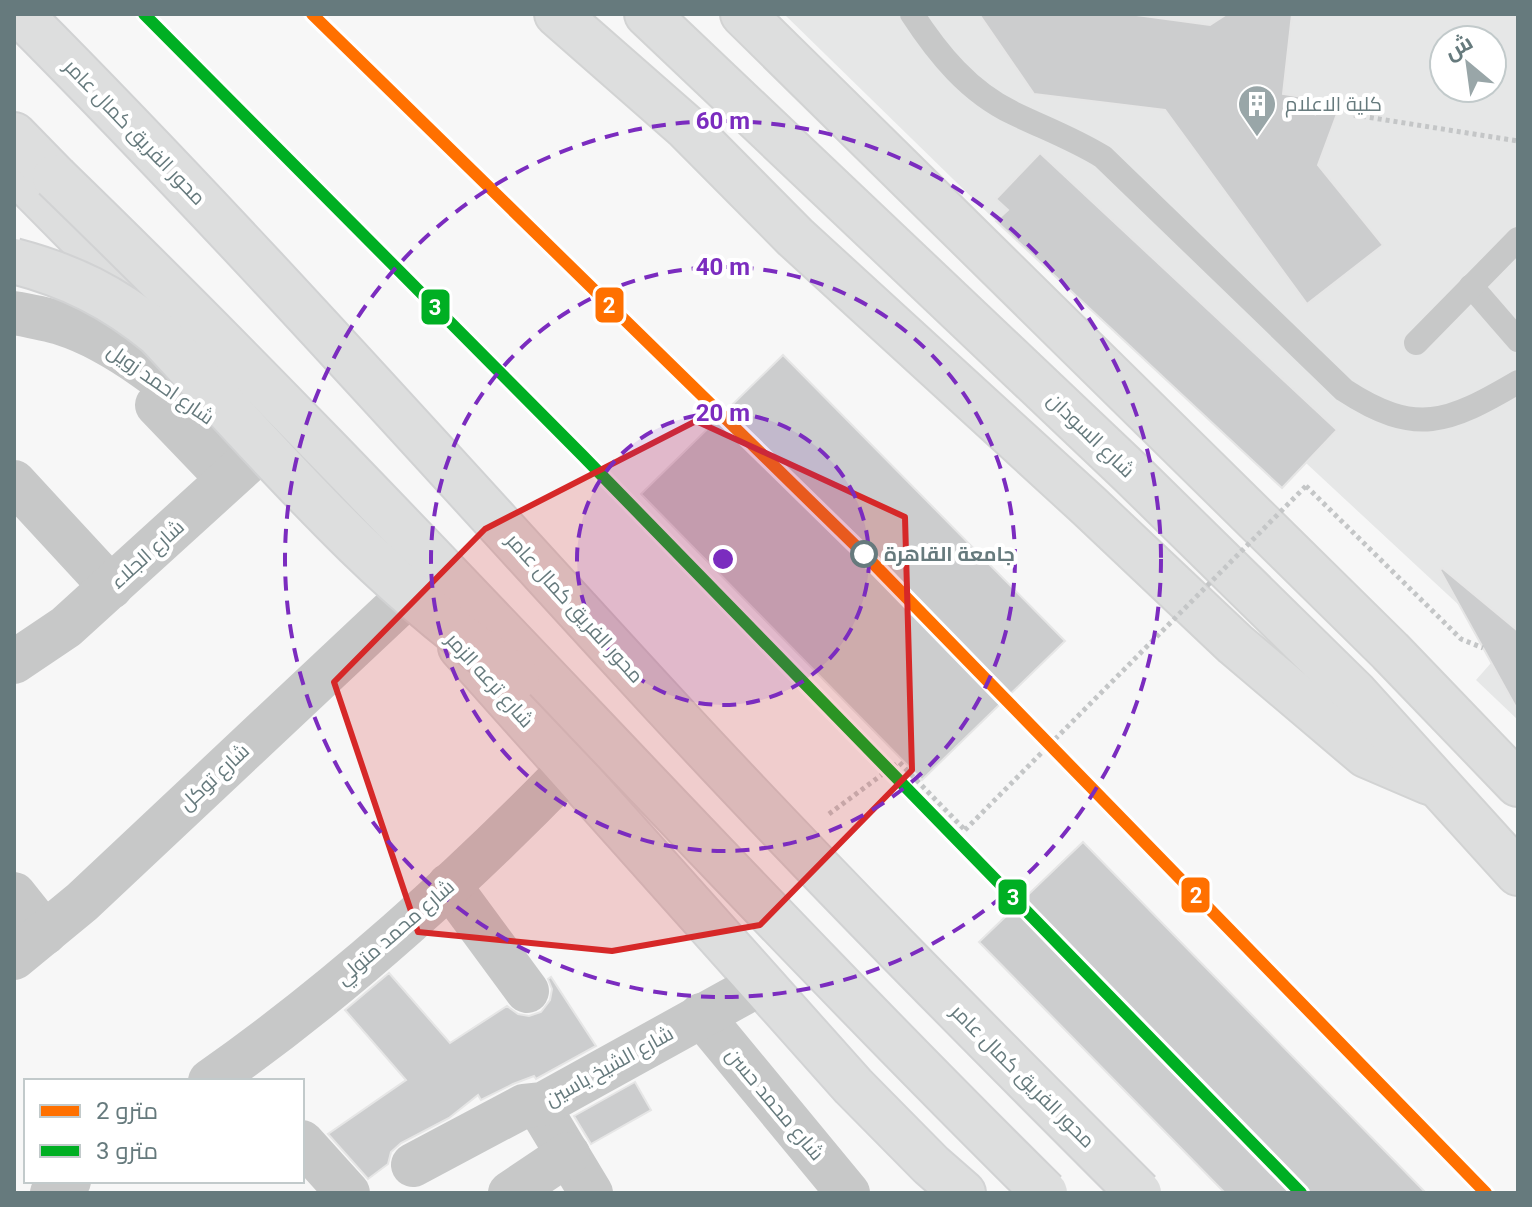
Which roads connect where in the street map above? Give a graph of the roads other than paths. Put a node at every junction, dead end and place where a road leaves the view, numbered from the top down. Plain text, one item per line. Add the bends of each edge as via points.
1 (20, 14) edge
2 (56, 14) edge
3 (557, 14) edge
4 (647, 14) edge
5 (743, 14) edge
6 (912, 14) edge
7 (14, 21) edge
8 (14, 33) edge
9 (14, 135) edge
10 (14, 170) edge
11 (1518, 239) edge
12 (14, 261) edge
13 (1471, 286) junction
14 (14, 313) edge
15 (1518, 340) edge
16 (1416, 343) dead end
17 (1518, 382) edge
18 (157, 405) dead end
19 (252, 457) junction
20 (14, 482) edge
21 (111, 587) junction
22 (412, 592) junction
23 (14, 662) edge
24 (589, 726) junction
25 (569, 769) junction
26 (1518, 784) edge
27 (1443, 787) junction
28 (1518, 873) edge
29 (449, 885) junction
30 (14, 894) edge
31 (29, 946) edge
32 (760, 984) junction
33 (527, 991) dead end
34 (701, 1015) junction
35 (234, 1075) edge
36 (538, 1105) junction
37 (304, 1144) edge
38 (568, 1154) junction
39 (413, 1165) dead end
40 (348, 1193) edge
41 (510, 1193) edge
42 (591, 1193) edge
43 (848, 1193) edge
44 (963, 1193) edge
45 (1045, 1193) edge
46 (1139, 1193) edge

1 - 7 main road, bridge
1 - 46 main road, محور الفريق كمال عامر, bridge via 234,236 719,762
2 - 8 main road
3 - 27 main road via 687,128 795,237 1235,644 1366,755
4 - 27 main road, شارع السودان via 1131,473
5 - 26 main road via 1379,640
6 - 17 lane via 948,64 978,92 1103,157 1344,390 1371,408 1407,420 1437,420
9 - 24 main road, bridge via 188,307
10 - 19 main road, شارع ترعه الزمر
11 - 13 lane
12 - 24 main road, bridge via 91,287 149,326 400,588 466,642
13 - 15 lane
13 - 16 lane
14 - 19 street, شارع احمد زويل via 65,324 119,352 179,392
18 - 19 street
19 - 21 street, شارع الجلاء
19 - 22 main road, شارع ترعه الزمر
20 - 21 street
21 - 23 street, شارع الجلاء via 66,627
22 - 25 main road, شارع ترعه الزمر
22 - 31 street, شارع توكل
24 - 45 main road, bridge
25 - 29 street, شارع محمد متولي
25 - 32 main road, شارع ترعه الزمر
27 - 28 main road, شارع السودان
29 - 33 street
29 - 35 street, شارع محمد متولي
30 - 31 street
32 - 34 street, شارع الشيخ ياسين
32 - 44 main road, شارع ترعه الزمر via 853,1086
34 - 36 street, شارع الشيخ ياسين
34 - 43 street, شارع محمد حسن
36 - 38 street
36 - 39 street, شارع الشيخ ياسين via 524,1106
37 - 40 street
38 - 41 street
38 - 42 street

